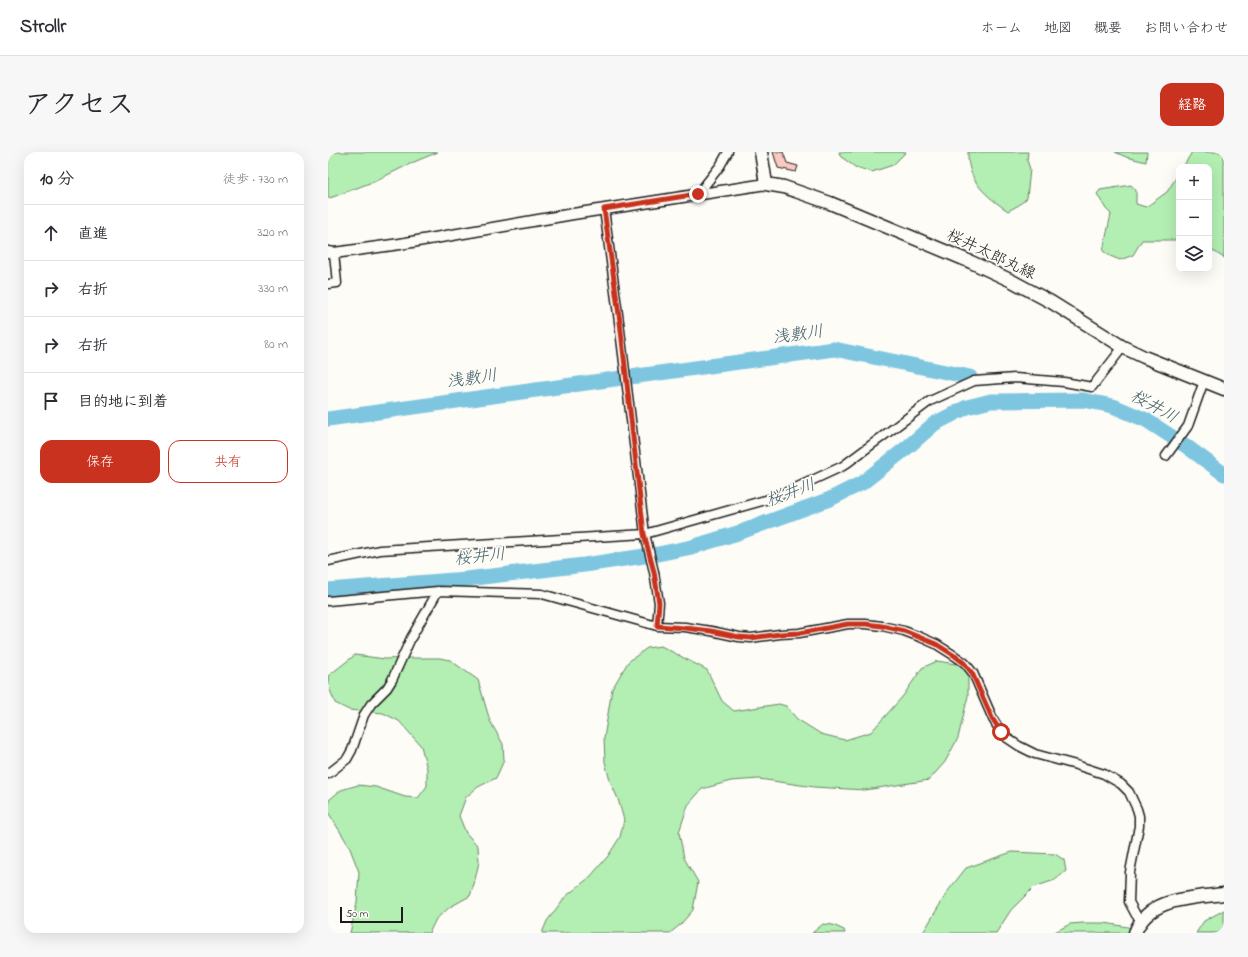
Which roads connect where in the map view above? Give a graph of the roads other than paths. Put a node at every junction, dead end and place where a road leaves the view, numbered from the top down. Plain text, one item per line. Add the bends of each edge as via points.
1 (728, 152) edge
2 (761, 152) edge
3 (766, 184) junction
4 (698, 194) junction
5 (604, 209) junction
6 (331, 252) edge
7 (328, 284) edge
8 (1123, 347) junction
9 (1204, 381) junction
10 (1224, 388) edge
11 (1166, 456) dead end
12 (646, 537) junction
13 (328, 561) edge
14 (438, 591) junction
15 (328, 601) edge
16 (657, 626) junction
17 (328, 774) edge
18 (1224, 894) edge
19 (1142, 920) junction
20 (1135, 933) edge

1 - 4 street
2 - 3 main road
3 - 4 street
3 - 8 main road, 桜井太郎丸線 via 784,187 830,203 1012,280
4 - 5 street
5 - 6 street via 400,244
5 - 12 street
6 - 7 street via 337,283
8 - 9 main road, 桜井太郎丸線
8 - 12 street via 1092,387 1015,378 974,381 930,401 843,466 776,498
9 - 10 main road, 桜井太郎丸線
9 - 11 street via 1188,426
12 - 13 street via 380,550
12 - 16 street via 659,603
14 - 15 street
14 - 16 street via 542,594
14 - 17 street via 411,638 392,680 364,715 352,750 347,758
16 - 19 street via 751,638 800,633 848,624 871,624 904,631 936,644 964,663 972,673 992,718 1007,738 1035,754 1104,774 1129,792 1137,809 1139,826 1130,872 1129,902
18 - 19 main road via 1172,902 1148,913
19 - 20 main road

